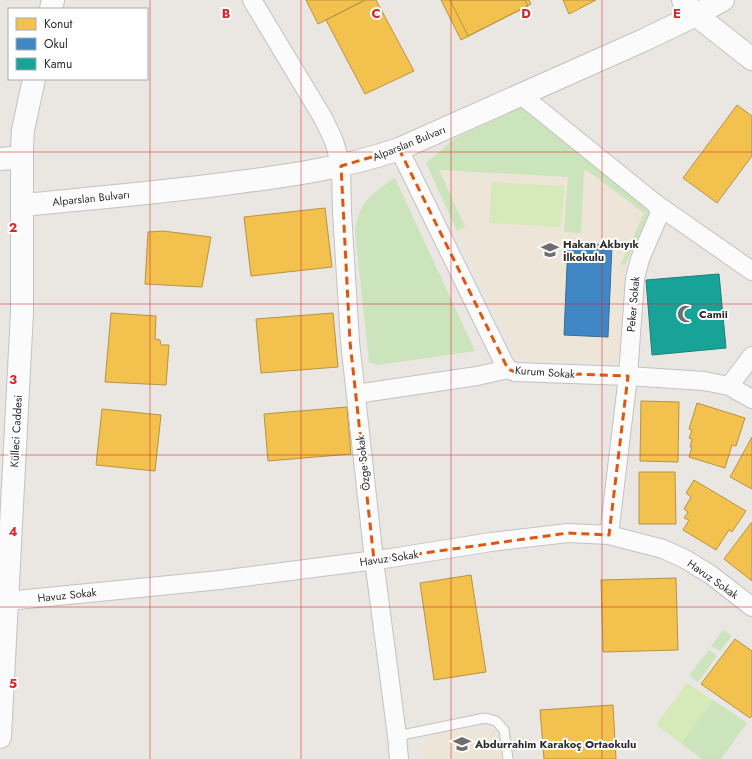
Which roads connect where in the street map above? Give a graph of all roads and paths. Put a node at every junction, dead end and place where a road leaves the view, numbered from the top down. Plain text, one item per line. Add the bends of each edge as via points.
1 (252, 0) edge
2 (723, 0) edge
3 (689, 8) edge
4 (752, 59) edge
5 (34, 80) edge
6 (520, 94) junction
7 (399, 149) junction
8 (22, 157) junction
9 (0, 158) edge
10 (341, 166) junction
11 (656, 204) junction
12 (23, 205) junction
13 (752, 271) edge
14 (752, 356) edge
15 (508, 369) junction
16 (628, 376) junction
17 (729, 386) junction
18 (356, 394) junction
19 (752, 399) edge
20 (609, 535) junction
21 (374, 560) junction
22 (4, 603) edge
23 (752, 607) edge
24 (397, 736) junction
25 (0, 737) edge
26 (399, 759) edge
27 (508, 759) edge

1 - 10 street, Özge Sokak via 323,118 334,141
2 - 3 street, Alparslan Bulvarı
3 - 4 street
3 - 6 street, Alparslan Bulvarı
5 - 8 street, Külleci Caddesi via 23,130
6 - 7 street, Alparslan Bulvarı
6 - 11 street
7 - 10 street, Alparslan Bulvarı
7 - 15 street, Kurum Sokak
8 - 9 street
8 - 12 street, Külleci Caddesi
10 - 12 street, Alparslan Bulvarı via 202,187
10 - 18 street, Özge Sokak via 348,312
11 - 13 street
11 - 16 street, Peker Sokak via 659,215 640,259 635,278
12 - 22 street, Külleci Caddesi via 22,312
14 - 17 street
15 - 16 street, Kurum Sokak via 515,372
15 - 18 street
16 - 17 street, Kurum Sokak via 704,381
16 - 20 street, Peker Sokak
17 - 19 street, Kurum Sokak
18 - 21 street, Özge Sokak
20 - 21 street, Havuz Sokak via 568,533
20 - 23 street, Havuz Sokak via 663,549 685,559 711,575
21 - 22 street, Havuz Sokak via 220,580
21 - 24 street, Özge Sokak
22 - 25 street, Külleci Caddesi
24 - 26 street, Özge Sokak
24 - 27 lane via 484,718 496,721 504,730

